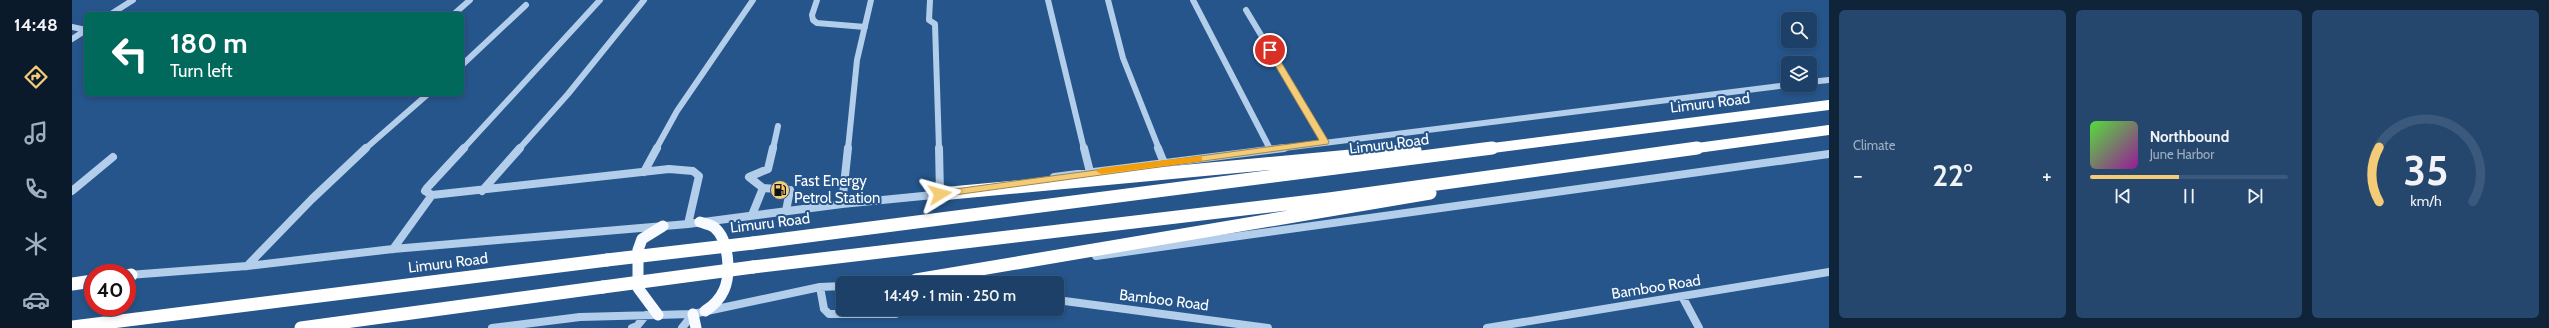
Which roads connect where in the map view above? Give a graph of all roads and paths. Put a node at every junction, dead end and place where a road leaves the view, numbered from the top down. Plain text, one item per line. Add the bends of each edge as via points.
1 (134, 0) edge
2 (470, 0) edge
3 (600, 0) edge
4 (644, 0) edge
5 (753, 0) edge
6 (817, 0) edge
7 (871, 0) edge
8 (930, 0) edge
9 (1048, 0) edge
10 (1108, 0) edge
11 (1193, 0) edge
12 (526, 5) dead end
13 (1246, 10) dead end
14 (115, 12) edge
15 (456, 12) edge
16 (72, 27) edge
17 (865, 27) junction
18 (84, 30) edge
19 (84, 31) edge
20 (72, 39) edge
21 (464, 63) edge
22 (1829, 80) edge
23 (1817, 81) edge
24 (1781, 86) edge
25 (426, 96) edge
26 (1829, 104) edge
27 (778, 126) dead end
28 (1632, 130) junction
29 (1829, 130) edge
30 (1325, 142) junction
31 (1270, 149) junction
32 (1668, 153) junction
33 (1829, 154) edge
34 (113, 157) dead end
35 (1164, 163) junction
36 (644, 172) junction
37 (1090, 172) junction
38 (763, 188) junction
39 (72, 191) edge
40 (482, 191) junction
41 (940, 194) junction
42 (432, 196) junction
43 (842, 204) junction
44 (786, 211) junction
45 (752, 215) junction
46 (700, 222) junction
47 (688, 224) junction
48 (663, 226) junction
49 (392, 249) junction
50 (247, 266) junction
51 (1829, 272) edge
52 (136, 274) edge
53 (944, 276) edge
54 (949, 276) edge
55 (84, 278) edge
56 (72, 279) edge
57 (84, 282) edge
58 (72, 284) edge
59 (836, 286) edge
60 (820, 287) junction
61 (1682, 298) junction
62 (1064, 301) edge
63 (705, 311) junction
64 (693, 314) junction
65 (836, 314) edge
66 (646, 315) junction
67 (658, 315) junction
68 (72, 327) edge
69 (301, 328) edge
70 (492, 328) edge
71 (632, 328) edge
72 (682, 328) edge
73 (696, 328) edge
74 (1268, 328) edge
75 (1487, 328) edge
76 (1699, 328) edge

1 - 14 street
2 - 15 street
3 - 42 street via 427,188 425,191
4 - 40 street via 568,94
5 - 36 street via 677,111
6 - 17 street via 812,15 817,23
7 - 17 street
8 - 41 street via 929,20 935,24
9 - 37 street
10 - 35 street via 1123,58
11 - 31 street
12 - 21 street
13 - 30 street
16 - 18 street
17 - 43 street via 857,60
19 - 20 street
22 - 23 street
24 - 30 street
25 - 50 street via 355,157 277,232
26 - 28 highway, Limuru Road
27 - 38 street via 768,169 749,177
28 - 41 highway
28 - 68 highway, Limuru Road, bridge
29 - 32 highway
30 - 31 street
31 - 35 street
32 - 53 highway
32 - 69 highway, bridge via 1321,200 753,267
33 - 54 street
34 - 39 street
35 - 37 street
36 - 40 street
36 - 47 street via 684,169 699,176
37 - 41 street
38 - 44 street via 790,190
38 - 45 street
40 - 42 street
41 - 43 street
42 - 49 street
43 - 44 street
44 - 45 street
45 - 46 street
46 - 47 street
46 - 63 main road via 715,227 723,240 726,263 726,284 716,304
47 - 48 street
48 - 49 street
48 - 67 main road via 652,230 642,239 638,250 638,288
49 - 50 street
50 - 52 street
51 - 61 street, Bamboo Road
55 - 56 street
57 - 58 highway
59 - 60 street
60 - 63 street
60 - 65 street via 824,309 829,314
61 - 75 street, Bamboo Road
61 - 76 street
62 - 74 street, Bamboo Road
63 - 64 street
64 - 67 street
64 - 72 street
64 - 73 main road
66 - 67 street
66 - 70 street via 580,317
66 - 71 street

